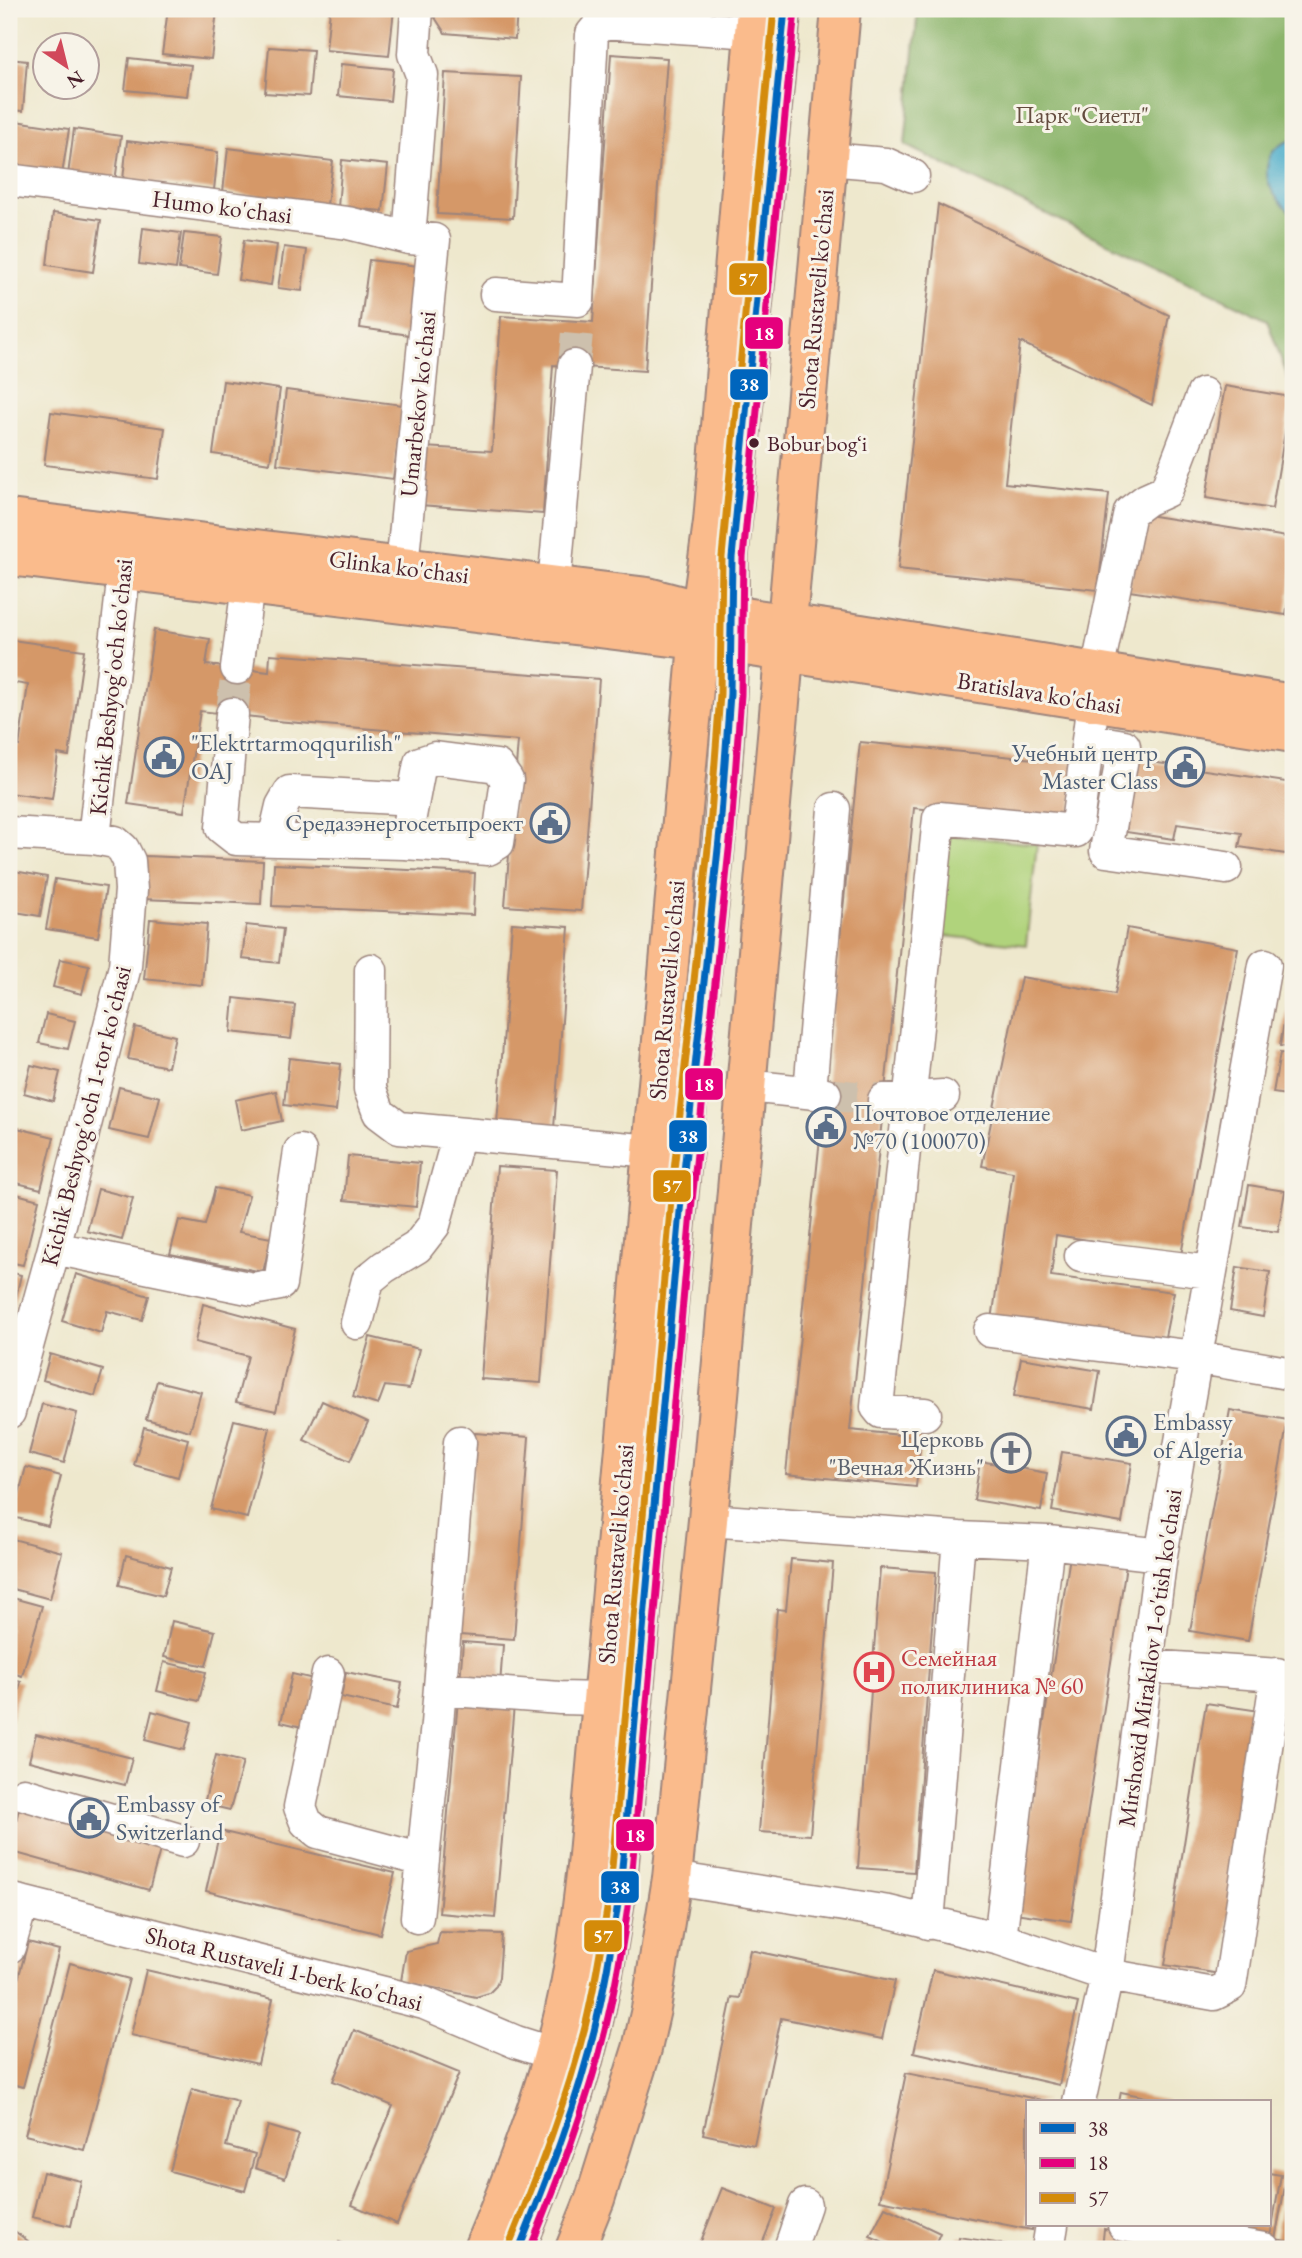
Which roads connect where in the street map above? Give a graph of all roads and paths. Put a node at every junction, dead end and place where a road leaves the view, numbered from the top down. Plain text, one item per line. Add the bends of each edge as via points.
1 (417, 9) edge
2 (785, 9) edge
3 (793, 9) edge
4 (841, 9) edge
5 (755, 20) edge
6 (828, 159) junction
7 (913, 176) dead end
8 (9, 180) edge
9 (422, 239) junction
10 (496, 294) dead end
11 (574, 366) tunnel mouth
12 (1203, 394) dead end
13 (9, 519) edge
14 (127, 552) junction
15 (9, 556) edge
16 (402, 567) junction
17 (248, 585) junction
18 (554, 585) junction
19 (727, 630) junction
20 (786, 639) junction
21 (237, 668) tunnel mouth
22 (1096, 687) junction
23 (1293, 704) edge
24 (232, 714) tunnel mouth
25 (1293, 733) edge
26 (1088, 740) junction
27 (413, 799) junction
28 (834, 809) dead end
29 (9, 833) edge
30 (94, 838) junction
31 (274, 840) junction
32 (405, 843) junction
33 (1226, 868) dead end
34 (1265, 965) dead end
35 (371, 970) dead end
36 (747, 1086) junction
37 (943, 1096) dead end
38 (897, 1099) junction
39 (458, 1134) junction
40 (300, 1151) dead end
41 (652, 1151) junction
42 (54, 1248) junction
43 (1081, 1256) dead end
44 (1210, 1272) junction
45 (357, 1323) dead end
46 (990, 1331) dead end
47 (1195, 1357) junction
48 (1293, 1374) edge
49 (9, 1412) edge
50 (925, 1414) dead end
51 (460, 1442) dead end
52 (708, 1520) junction
53 (959, 1538) junction
54 (1048, 1542) junction
55 (1161, 1555) junction
56 (1147, 1666) junction
57 (328, 1674) dead end
58 (1285, 1675) edge
59 (440, 1689) junction
60 (603, 1699) junction
61 (24, 1794) dead end
62 (183, 1841) dead end
63 (423, 1860) junction
64 (672, 1878) junction
65 (15, 1900) edge
66 (417, 1917) dead end
67 (928, 1923) junction
68 (1000, 1939) junction
69 (9, 1947) edge
70 (1107, 1975) junction
71 (554, 2054) junction
72 (1079, 2100) edge
73 (805, 2205) dead end
74 (1052, 2226) edge
75 (1130, 2226) edge
76 (483, 2249) edge
77 (519, 2249) edge
78 (537, 2249) edge
79 (575, 2249) edge
80 (790, 2249) edge
81 (1048, 2249) edge
82 (1264, 2249) edge

1 - 9 street, Umarbekov ko'chasi via 414,54 422,75
2 - 19 street
3 - 19 street via 746,561
4 - 6 main road, Shota Rustaveli ko'chasi
5 - 10 street via 602,22 596,27 592,34 578,310
5 - 19 main road, Shota Rustaveli ko'chasi via 713,522
6 - 7 street via 886,164
6 - 20 main road, Shota Rustaveli ko'chasi
8 - 9 street, Humo ko'chasi via 348,223
9 - 16 street, Umarbekov ko'chasi
11 - 18 street
12 - 22 street via 1166,491 1130,512
13 - 14 main road, Glinka ko'chasi
14 - 15 main road, Glinka ko'chasi
14 - 16 main road, Glinka ko'chasi
14 - 17 main road, Glinka ko'chasi
14 - 30 street, Kichik Beshyog'och ko'chasi
16 - 18 main road, Glinka ko'chasi
17 - 19 main road, Glinka ko'chasi
17 - 21 street
18 - 19 main road, Glinka ko'chasi via 648,597
19 - 20 main road, Glinka ko'chasi
19 - 41 main road, Shota Rustaveli ko'chasi
19 - 77 street via 726,774 691,1100 620,1891 591,2047 549,2176
19 - 78 street via 738,766 634,1889 622,1977 599,2077
20 - 22 main road, Bratislava ko'chasi
20 - 36 main road, Shota Rustaveli ko'chasi
22 - 23 main road, Bratislava ko'chasi
22 - 25 main road, Bratislava ko'chasi
22 - 26 street
24 - 31 street via 222,828 236,839
26 - 33 street via 1124,746 1106,851
26 - 38 street via 1076,831 939,818
27 - 31 street via 290,792
27 - 32 street
27 - 32 street via 420,763 435,758 497,766 507,780 498,843 488,849
28 - 36 street via 817,1092
29 - 30 street, Kichik Beshyog'och ko'chasi
30 - 42 street, Kichik Beshyog'och 1-tor ko'chasi via 115,842 129,861 132,875 125,966
31 - 32 street
34 - 44 street, Mirshoxid Mirakilov 1-o'tish ko'chasi
35 - 39 street via 370,1089 379,1113 399,1128
36 - 52 main road, Shota Rustaveli ko'chasi
37 - 38 street
38 - 50 street via 877,1408
39 - 41 street
39 - 45 street via 434,1225 417,1247 368,1280
40 - 42 street via 280,1284 253,1289
41 - 60 main road, Shota Rustaveli ko'chasi
42 - 49 street, Kichik Beshyog'och 1-tor ko'chasi
43 - 44 street
44 - 47 street, Mirshoxid Mirakilov 1-o'tish ko'chasi
46 - 47 street
47 - 48 street
47 - 55 street, Mirshoxid Mirakilov 1-o'tish ko'chasi
51 - 59 street
52 - 53 street
52 - 64 main road, Shota Rustaveli ko'chasi
53 - 54 street
53 - 67 street
54 - 55 street
54 - 68 street
55 - 56 street, Mirshoxid Mirakilov 1-o'tish ko'chasi
56 - 58 street
56 - 70 street, Mirshoxid Mirakilov 1-o'tish ko'chasi
57 - 63 street via 300,1807 306,1822 318,1832
58 - 70 street via 1230,1986 1214,1994
59 - 60 street
59 - 63 street
60 - 71 main road, Shota Rustaveli ko'chasi via 578,1942
61 - 62 street
63 - 66 street
64 - 67 street via 889,1912
64 - 79 main road, Shota Rustaveli ko'chasi via 642,2049
65 - 69 street
65 - 71 street, Shota Rustaveli 1-berk ko'chasi via 424,2003
67 - 68 street
68 - 70 street
70 - 72 street, Mirshoxid Mirakilov 1-o'tish ko'chasi
71 - 76 main road, Shota Rustaveli ko'chasi
73 - 80 street
74 - 81 street
75 - 82 street

